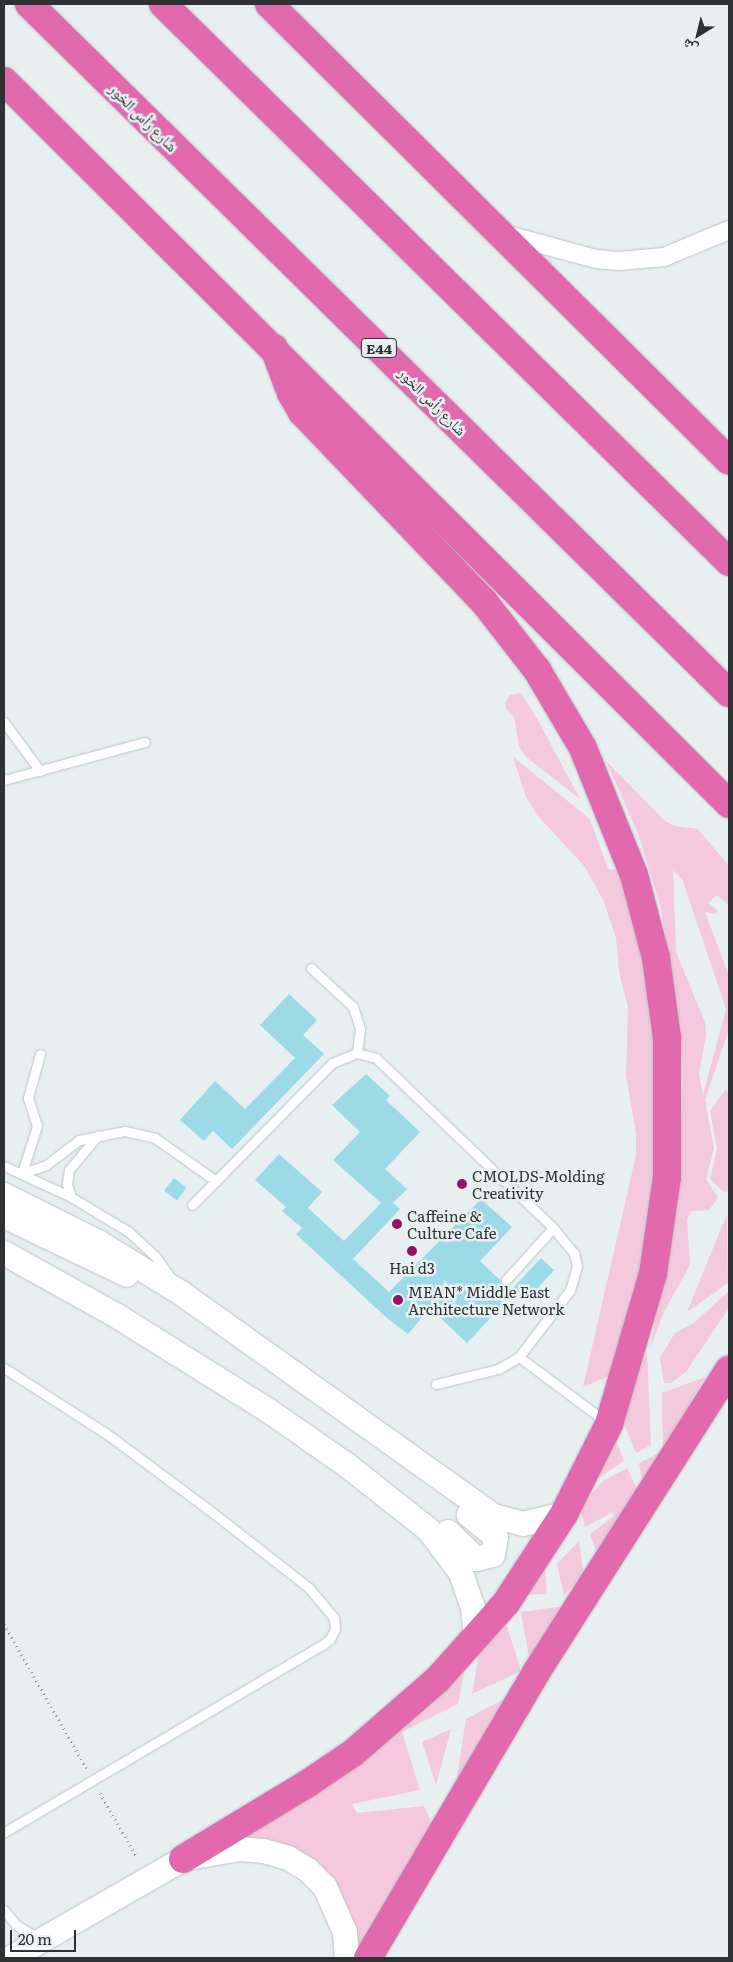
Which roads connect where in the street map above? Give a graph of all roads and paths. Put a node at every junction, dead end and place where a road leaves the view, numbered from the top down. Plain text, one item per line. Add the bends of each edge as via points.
1 (29, 4) edge
2 (163, 4) edge
3 (269, 4) edge
4 (4, 80) edge
5 (729, 230) edge
6 (501, 233) junction
7 (274, 348) junction
8 (729, 461) edge
9 (729, 562) edge
10 (729, 693) edge
11 (4, 722) edge
12 (145, 742) dead end
13 (40, 771) junction
14 (4, 780) edge
15 (727, 800) edge
16 (311, 968) dead end
17 (357, 1053) junction
18 (40, 1054) dead end
19 (98, 1134) junction
20 (4, 1166) edge
21 (22, 1173) junction
22 (216, 1181) junction
23 (4, 1195) edge
24 (71, 1197) junction
25 (192, 1205) dead end
26 (4, 1216) edge
27 (553, 1228) junction
28 (4, 1253) edge
29 (4, 1265) edge
30 (46, 1274) junction
31 (506, 1280) dead end
32 (181, 1293) junction
33 (520, 1357) junction
34 (4, 1368) edge
35 (729, 1370) edge
36 (436, 1384) dead end
37 (609, 1424) junction
38 (424, 1467) junction
39 (384, 1495) junction
40 (564, 1514) junction
41 (4, 1624) edge
42 (476, 1638) junction
43 (92, 1780) junction
44 (4, 1832) edge
45 (137, 1857) dead end
46 (183, 1859) junction
47 (4, 1910) edge
48 (43, 1940) junction
49 (11, 1958) edge
50 (347, 1958) edge
51 (368, 1958) edge

1 - 10 highway, شارع رأس الخور / E44
2 - 9 highway
3 - 6 highway
4 - 7 highway
5 - 6 street via 664,257 618,261 588,257
6 - 8 highway
7 - 15 highway
7 - 37 highway via 302,412 484,602 537,670 583,748 634,875 649,924 663,998 668,1078 667,1176 653,1274
11 - 13 lane
12 - 13 lane
13 - 14 lane
16 - 17 lane via 353,1007 360,1029
17 - 22 lane via 332,1063
17 - 27 lane via 376,1058 384,1064
18 - 21 lane via 28,1098 37,1126
19 - 21 lane via 80,1140 46,1165
19 - 22 lane via 125,1131 155,1138
19 - 24 lane via 69,1170 67,1184
20 - 21 lane
21 - 24 lane
22 - 25 lane
23 - 32 street via 98,1242
24 - 32 lane via 142,1243
26 - 32 street via 135,1279
27 - 31 lane
27 - 33 lane via 574,1253 576,1278
28 - 30 street
29 - 30 street
30 - 39 street via 269,1411
32 - 38 street
33 - 36 lane via 498,1369
33 - 37 lane
34 - 43 lane via 108,1434 201,1503 309,1588 334,1618 335,1629 322,1645
35 - 51 highway via 537,1671
37 - 40 highway
38 - 39 street via 434,1489 496,1537 496,1550 489,1558 471,1556 439,1524 404,1497
38 - 40 street via 487,1512 510,1523 534,1522
39 - 42 street via 429,1530 452,1557 468,1590
40 - 42 highway via 506,1603
41 - 43 path
42 - 46 highway via 438,1679 353,1753
43 - 44 lane
43 - 45 path
46 - 48 street
46 - 50 street via 240,1849 264,1851 288,1858 308,1870 326,1887 337,1909
47 - 48 lane via 16,1925
48 - 49 street

